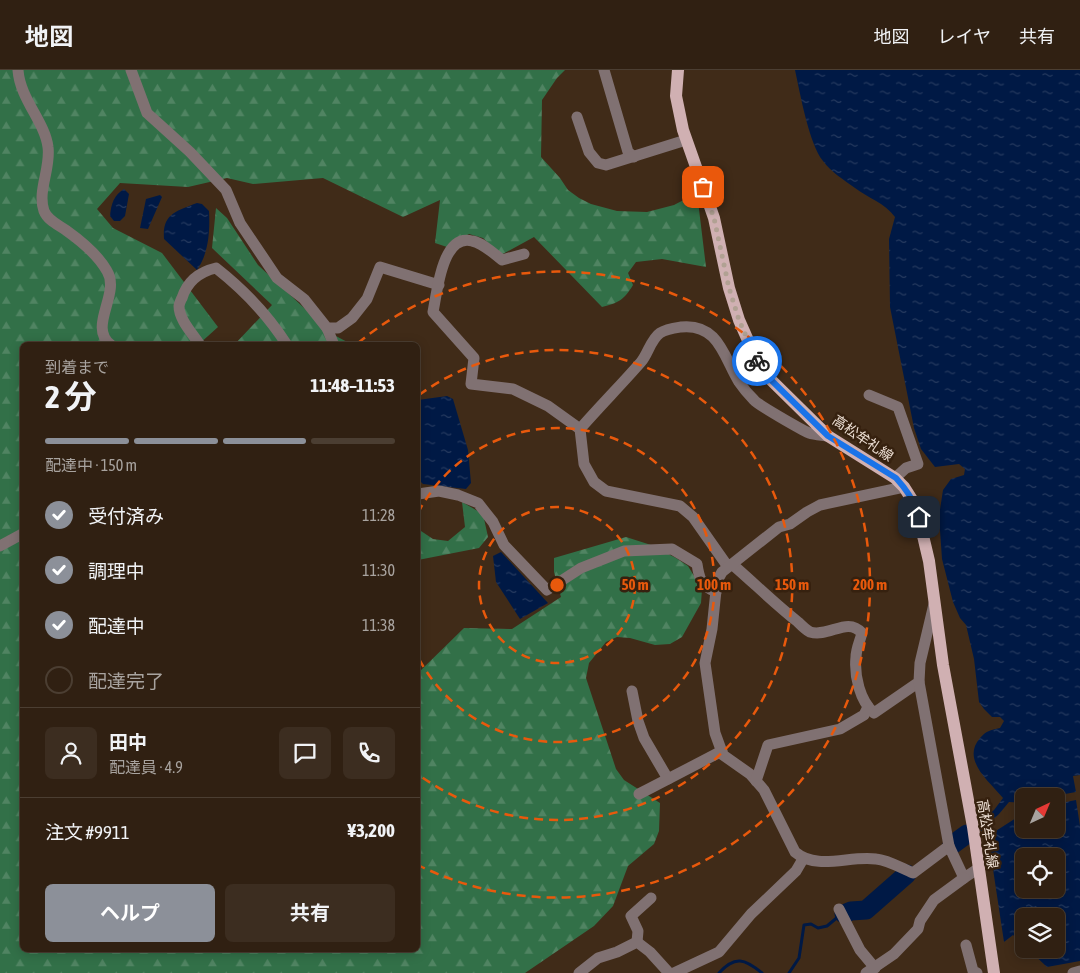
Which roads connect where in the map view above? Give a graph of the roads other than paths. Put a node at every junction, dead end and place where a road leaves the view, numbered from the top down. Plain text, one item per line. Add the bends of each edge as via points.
1 (18, 70) edge
2 (131, 70) edge
3 (604, 70) edge
4 (678, 70) edge
5 (578, 117) dead end
6 (686, 140) junction
7 (634, 158) junction
8 (524, 254) dead end
9 (439, 285) junction
10 (327, 328) junction
11 (107, 342) edge
12 (198, 342) edge
13 (285, 342) edge
14 (333, 342) edge
15 (869, 395) dead end
16 (580, 429) junction
17 (828, 436) junction
18 (900, 482) junction
19 (420, 494) edge
20 (20, 535) edge
21 (0, 546) edge
22 (733, 565) junction
23 (716, 592) junction
24 (934, 604) junction
25 (919, 682) junction
26 (632, 691) dead end
27 (868, 708) junction
28 (722, 751) junction
29 (668, 779) junction
30 (756, 781) junction
31 (639, 794) dead end
32 (949, 846) junction
33 (803, 859) junction
34 (979, 868) junction
35 (964, 878) junction
36 (651, 898) dead end
37 (840, 909) dead end
38 (637, 942) junction
39 (966, 944) dead end
40 (870, 971) edge
41 (1080, 971) edge
42 (579, 973) edge
43 (669, 973) edge
44 (674, 973) edge
45 (977, 973) edge
46 (994, 973) edge
47 (1073, 973) edge

1 - 11 street via 18,78 48,146 44,212 85,246 112,281 102,332
2 - 10 street via 146,113 226,190 240,223 277,278 304,299
3 - 7 street via 628,152
4 - 6 main road, 高松牟礼線 via 676,96
5 - 7 street via 589,152 598,163 606,165
6 - 7 street
6 - 17 main road, 高松牟礼線 via 714,218 739,320 758,363 767,376
8 - 9 street via 502,260 472,240 463,241 451,248 444,260
9 - 10 street via 380,266 368,299 352,318 338,328
9 - 16 street via 433,312 474,358 471,384 513,389 548,406
10 - 14 street
12 - 13 street via 179,306 193,278 216,268 265,313
15 - 18 street via 898,407 918,464 906,468
16 - 17 street via 642,361 658,334 685,326 709,332 755,402 809,433
16 - 22 street via 584,464 594,482 606,491 680,506 693,517 726,564
17 - 18 main road, 高松牟礼線
18 - 22 street via 820,505 790,524 779,527
18 - 24 main road, 高松牟礼線 via 916,506 929,561
19 - 23 street via 439,491 478,503 504,545 547,590 581,568 624,551 672,549 697,564 699,580
20 - 21 street
22 - 23 street via 716,581
22 - 27 street via 810,632 857,627 862,633 856,657 859,689
23 - 28 street via 705,663 715,733
24 - 25 street via 920,663
24 - 34 main road, 高松牟礼線
25 - 27 street via 874,713
25 - 32 street
26 - 29 street via 644,738
27 - 30 street via 864,715 840,729 768,745
28 - 29 street
28 - 30 street
29 - 31 street
30 - 33 street via 764,790 795,852
32 - 33 street via 913,873 875,858 828,862
32 - 35 street
33 - 44 street via 796,871 751,914 719,952
34 - 35 street
34 - 46 main road, 高松牟礼線
35 - 40 street via 934,900 918,929 894,954
36 - 38 street via 631,916 638,930
37 - 40 street
38 - 42 street via 598,958
38 - 43 street
39 - 45 street via 973,971
41 - 47 street

